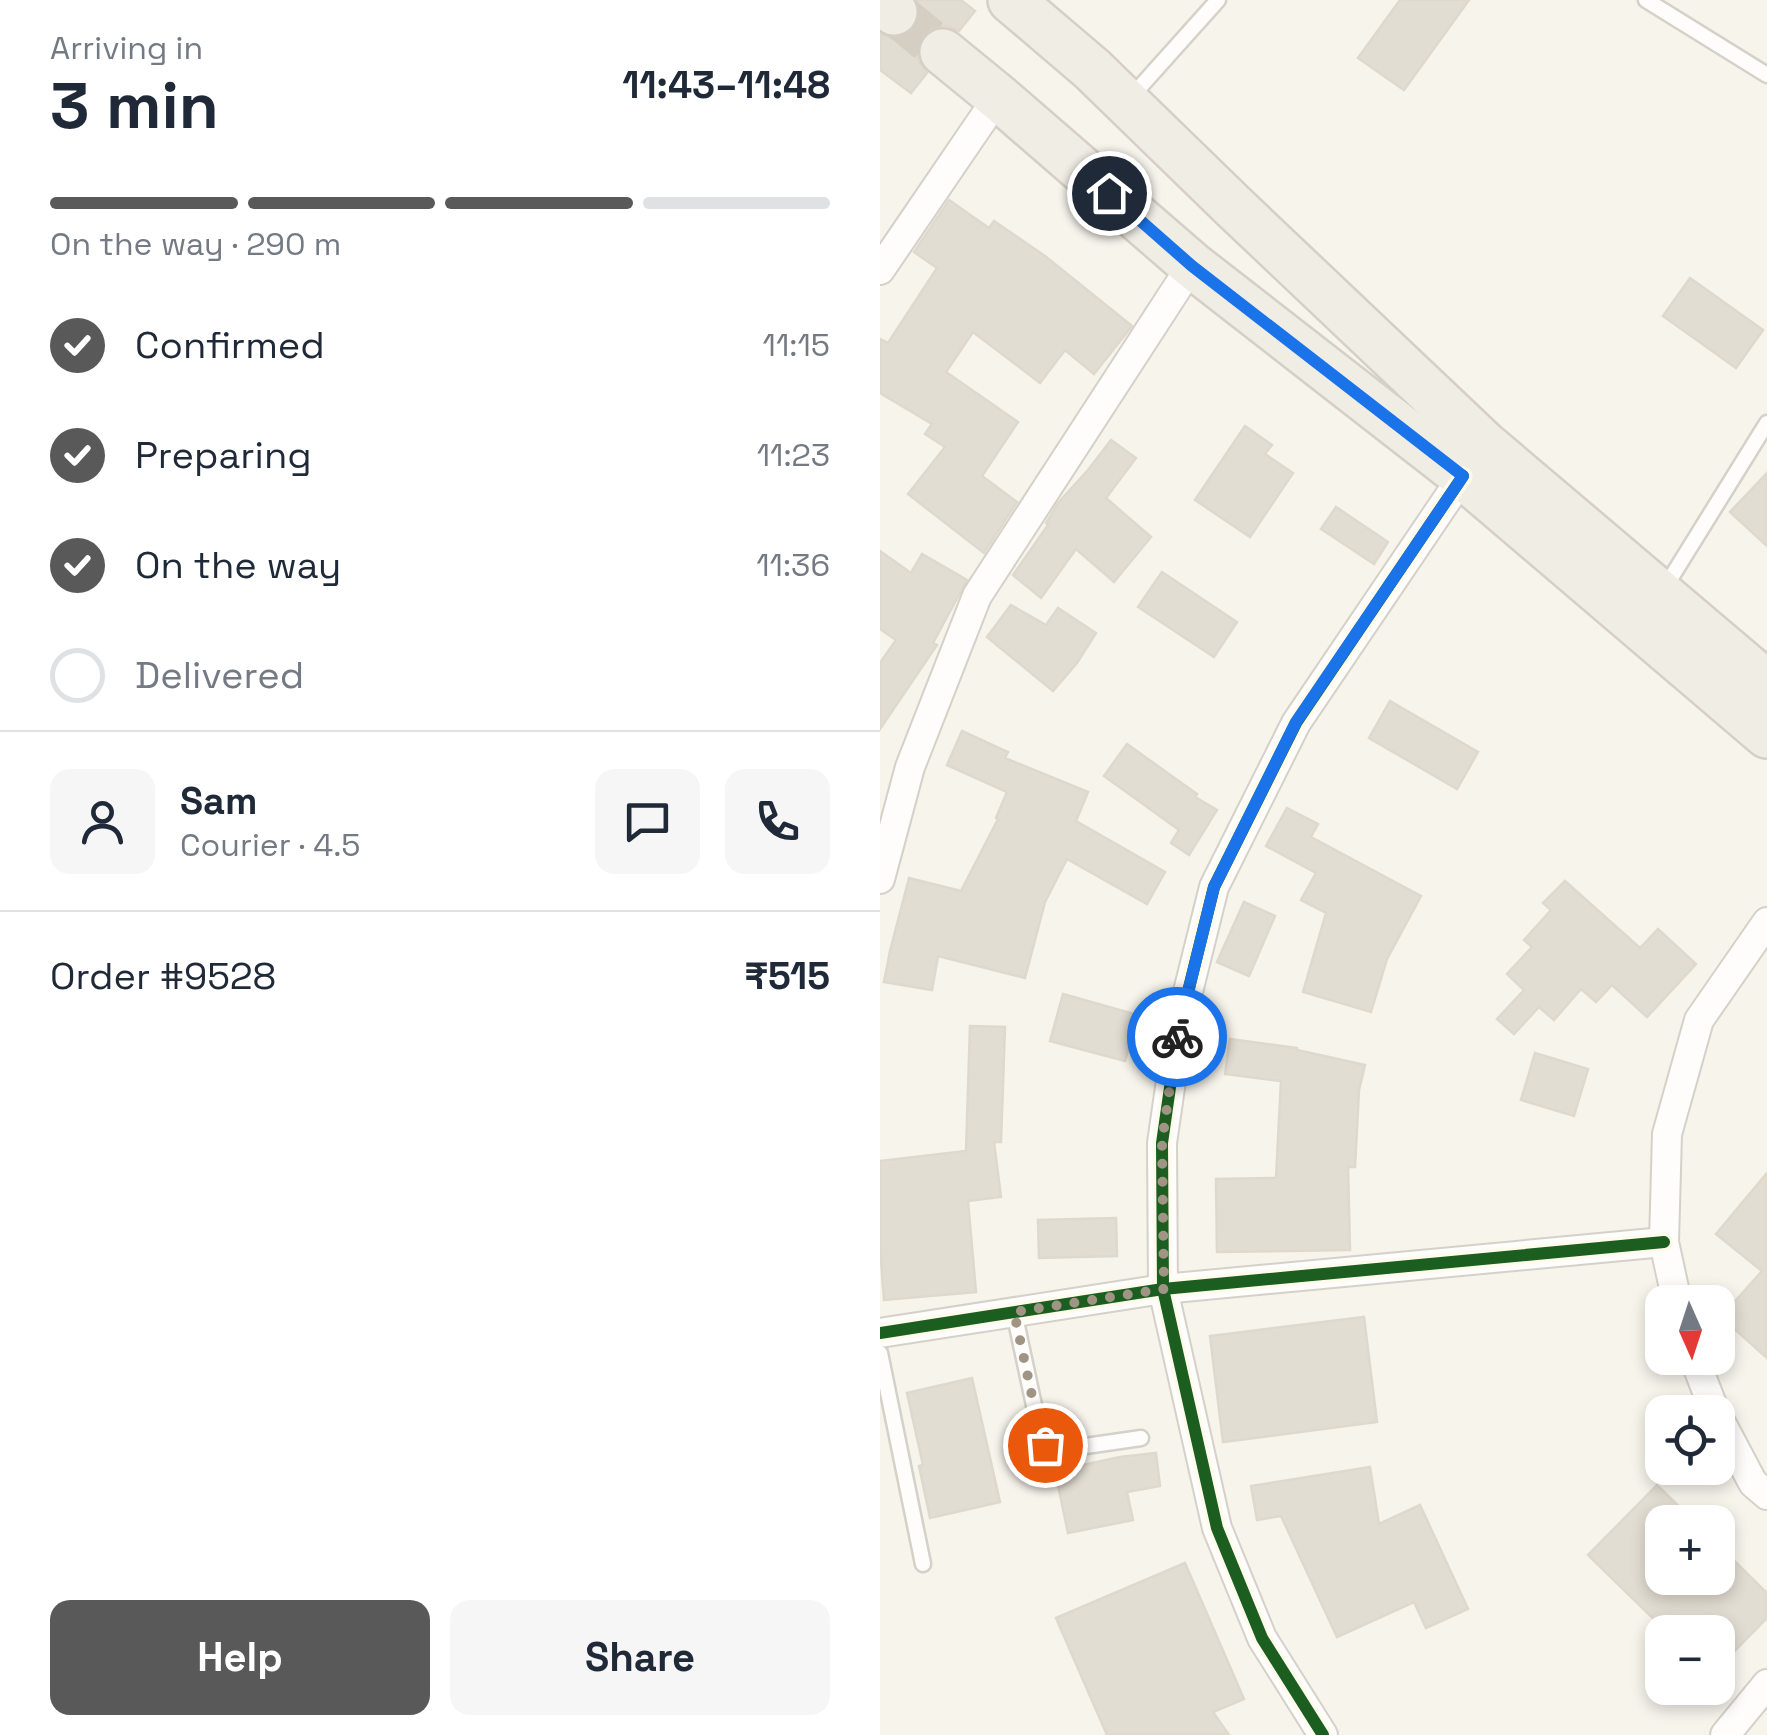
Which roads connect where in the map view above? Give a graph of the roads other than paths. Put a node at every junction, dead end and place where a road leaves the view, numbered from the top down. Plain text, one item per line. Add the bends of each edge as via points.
1 (1011, 0) edge
2 (1218, 0) edge
3 (1646, 0) edge
4 (943, 52) tunnel mouth
5 (1767, 75) edge
6 (998, 96) junction
7 (1126, 102) junction
8 (1192, 266) junction
9 (880, 270) edge
10 (1767, 423) edge
11 (1463, 476) junction
12 (1661, 594) junction
13 (1767, 684) edge
14 (1767, 735) edge
15 (880, 879) edge
16 (1767, 922) edge
17 (1664, 1242) junction
18 (1673, 1285) edge
19 (1164, 1289) junction
20 (1014, 1312) junction
21 (880, 1333) edge
22 (880, 1353) edge
23 (1140, 1438) dead end
24 (1735, 1451) edge
25 (1767, 1496) edge
26 (923, 1564) dead end
27 (1767, 1684) edge
28 (1322, 1735) edge
29 (1724, 1735) edge

1 - 7 highway
2 - 7 lane
3 - 5 lane
4 - 6 highway
6 - 8 highway
6 - 9 street
7 - 12 highway via 1484,444
8 - 11 highway
8 - 15 street via 978,596 910,767
10 - 12 lane
11 - 14 highway
11 - 19 street via 1296,722 1214,887 1178,1032 1162,1142
12 - 13 highway
16 - 17 street via 1699,1020 1667,1134
17 - 18 street
17 - 19 street
19 - 20 street
19 - 28 street via 1217,1528 1262,1638
20 - 21 street
20 - 23 lane via 1045,1445 1058,1450
22 - 26 lane
24 - 25 street
27 - 29 street

